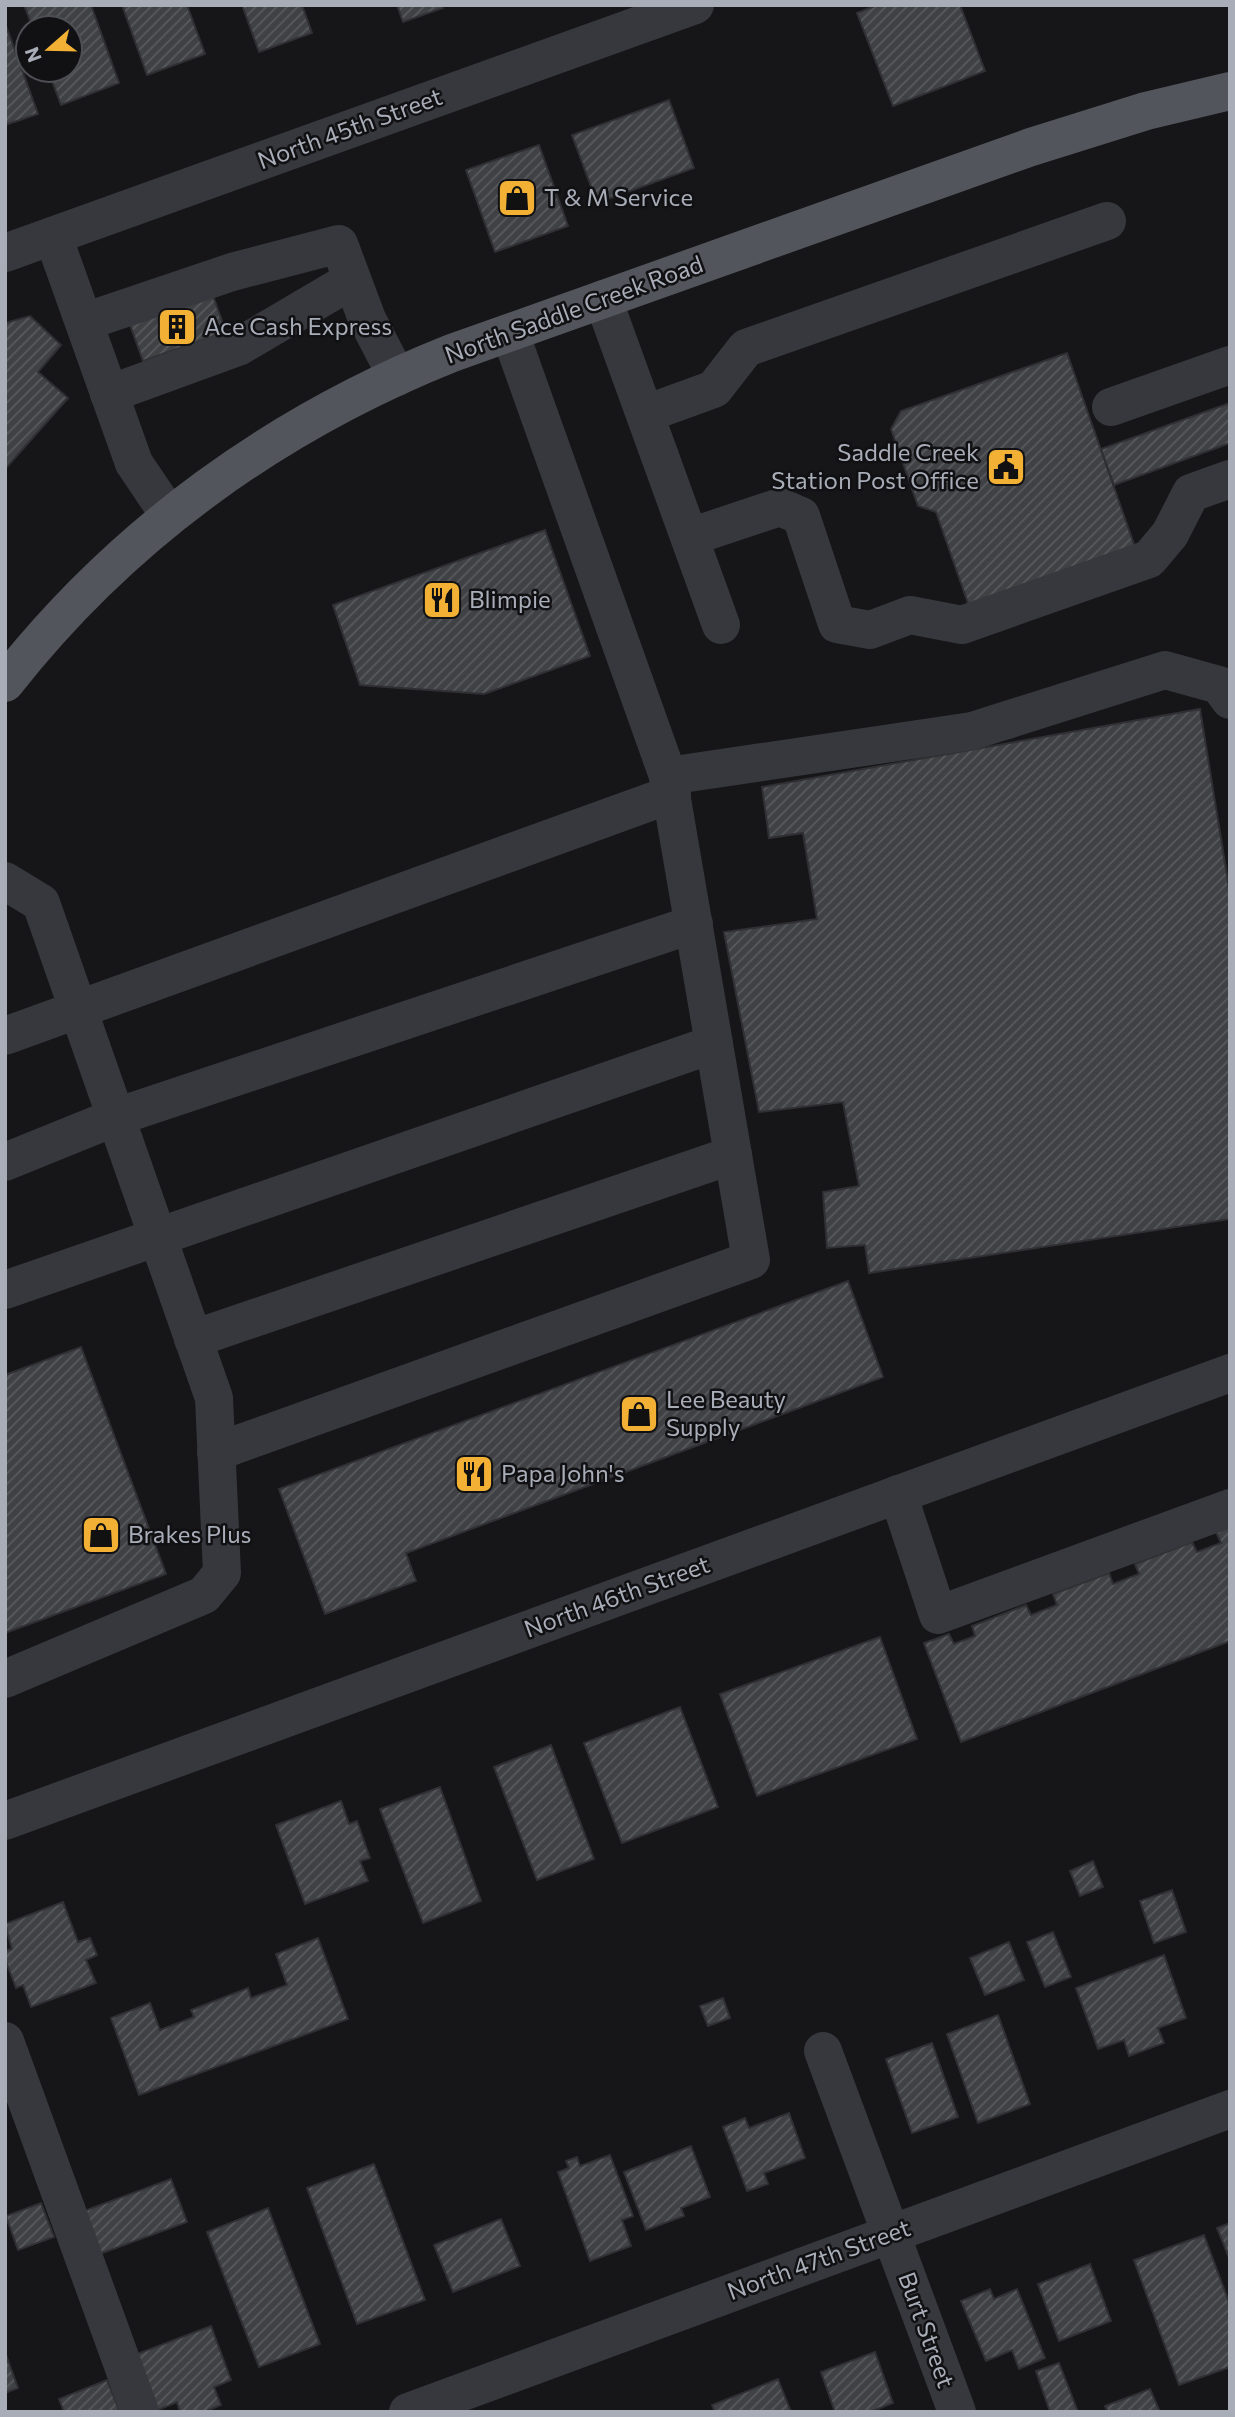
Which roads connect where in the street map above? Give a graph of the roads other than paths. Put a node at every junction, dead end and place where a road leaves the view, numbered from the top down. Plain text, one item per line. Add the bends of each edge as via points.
1 (695, 5) edge
2 (1230, 91) edge
3 (1107, 221) dead end
4 (53, 236) junction
5 (5, 253) edge
6 (352, 280) junction
7 (603, 299) junction
8 (84, 322) junction
9 (510, 333) junction
10 (1230, 365) edge
11 (397, 377) junction
12 (109, 394) junction
13 (1111, 407) dead end
14 (645, 414) junction
15 (1230, 479) edge
16 (169, 515) junction
17 (690, 537) junction
18 (721, 625) dead end
19 (5, 683) edge
20 (1230, 700) edge
21 (670, 785) junction
22 (5, 881) edge
23 (694, 924) junction
24 (78, 1007) junction
25 (5, 1036) edge
26 (714, 1044) junction
27 (116, 1117) junction
28 (733, 1155) junction
29 (5, 1162) edge
30 (157, 1235) junction
31 (5, 1290) edge
32 (193, 1339) junction
33 (1230, 1373) edge
34 (216, 1452) junction
35 (898, 1494) junction
36 (1230, 1508) edge
37 (5, 1679) edge
38 (5, 1821) edge
39 (5, 2041) edge
40 (823, 2050) dead end
41 (1230, 2109) edge
42 (891, 2233) junction
43 (140, 2412) edge
44 (408, 2412) edge
45 (957, 2412) edge

1 - 4 street, North 45th Street
2 - 7 main road, North Saddle Creek Road via 1146,111 1031,147
3 - 14 street via 746,348 714,389
4 - 5 street, North 45th Street
4 - 8 street
6 - 8 street via 340,244 232,272
6 - 11 street
6 - 12 street via 229,352
7 - 9 main road, North Saddle Creek Road
7 - 14 street
8 - 12 street
9 - 11 main road, North Saddle Creek Road
9 - 21 street
10 - 13 street
11 - 16 main road, North Saddle Creek Road via 288,434
12 - 16 street via 134,463
14 - 17 street
15 - 17 street via 1191,493 1170,534 1149,559 962,625 910,615 870,630 837,624 801,516 780,507
16 - 19 main road, North Saddle Creek Road via 64,613
17 - 18 street
20 - 21 street via 1219,685 1166,670 972,731
21 - 23 street
21 - 24 street
22 - 24 street via 41,903
23 - 26 street
23 - 27 street
24 - 25 street
24 - 27 street
26 - 28 street
26 - 30 street
27 - 29 street
27 - 30 street
28 - 32 street
28 - 34 street via 751,1260
30 - 31 street
30 - 32 street
32 - 34 street via 214,1398
33 - 35 street, North 46th Street
34 - 37 street via 222,1573 204,1595
35 - 36 street via 938,1615
35 - 38 street, North 46th Street
39 - 43 street
40 - 42 street, Burt Street
41 - 42 street, North 47th Street
42 - 44 street, North 47th Street
42 - 45 street, Burt Street

